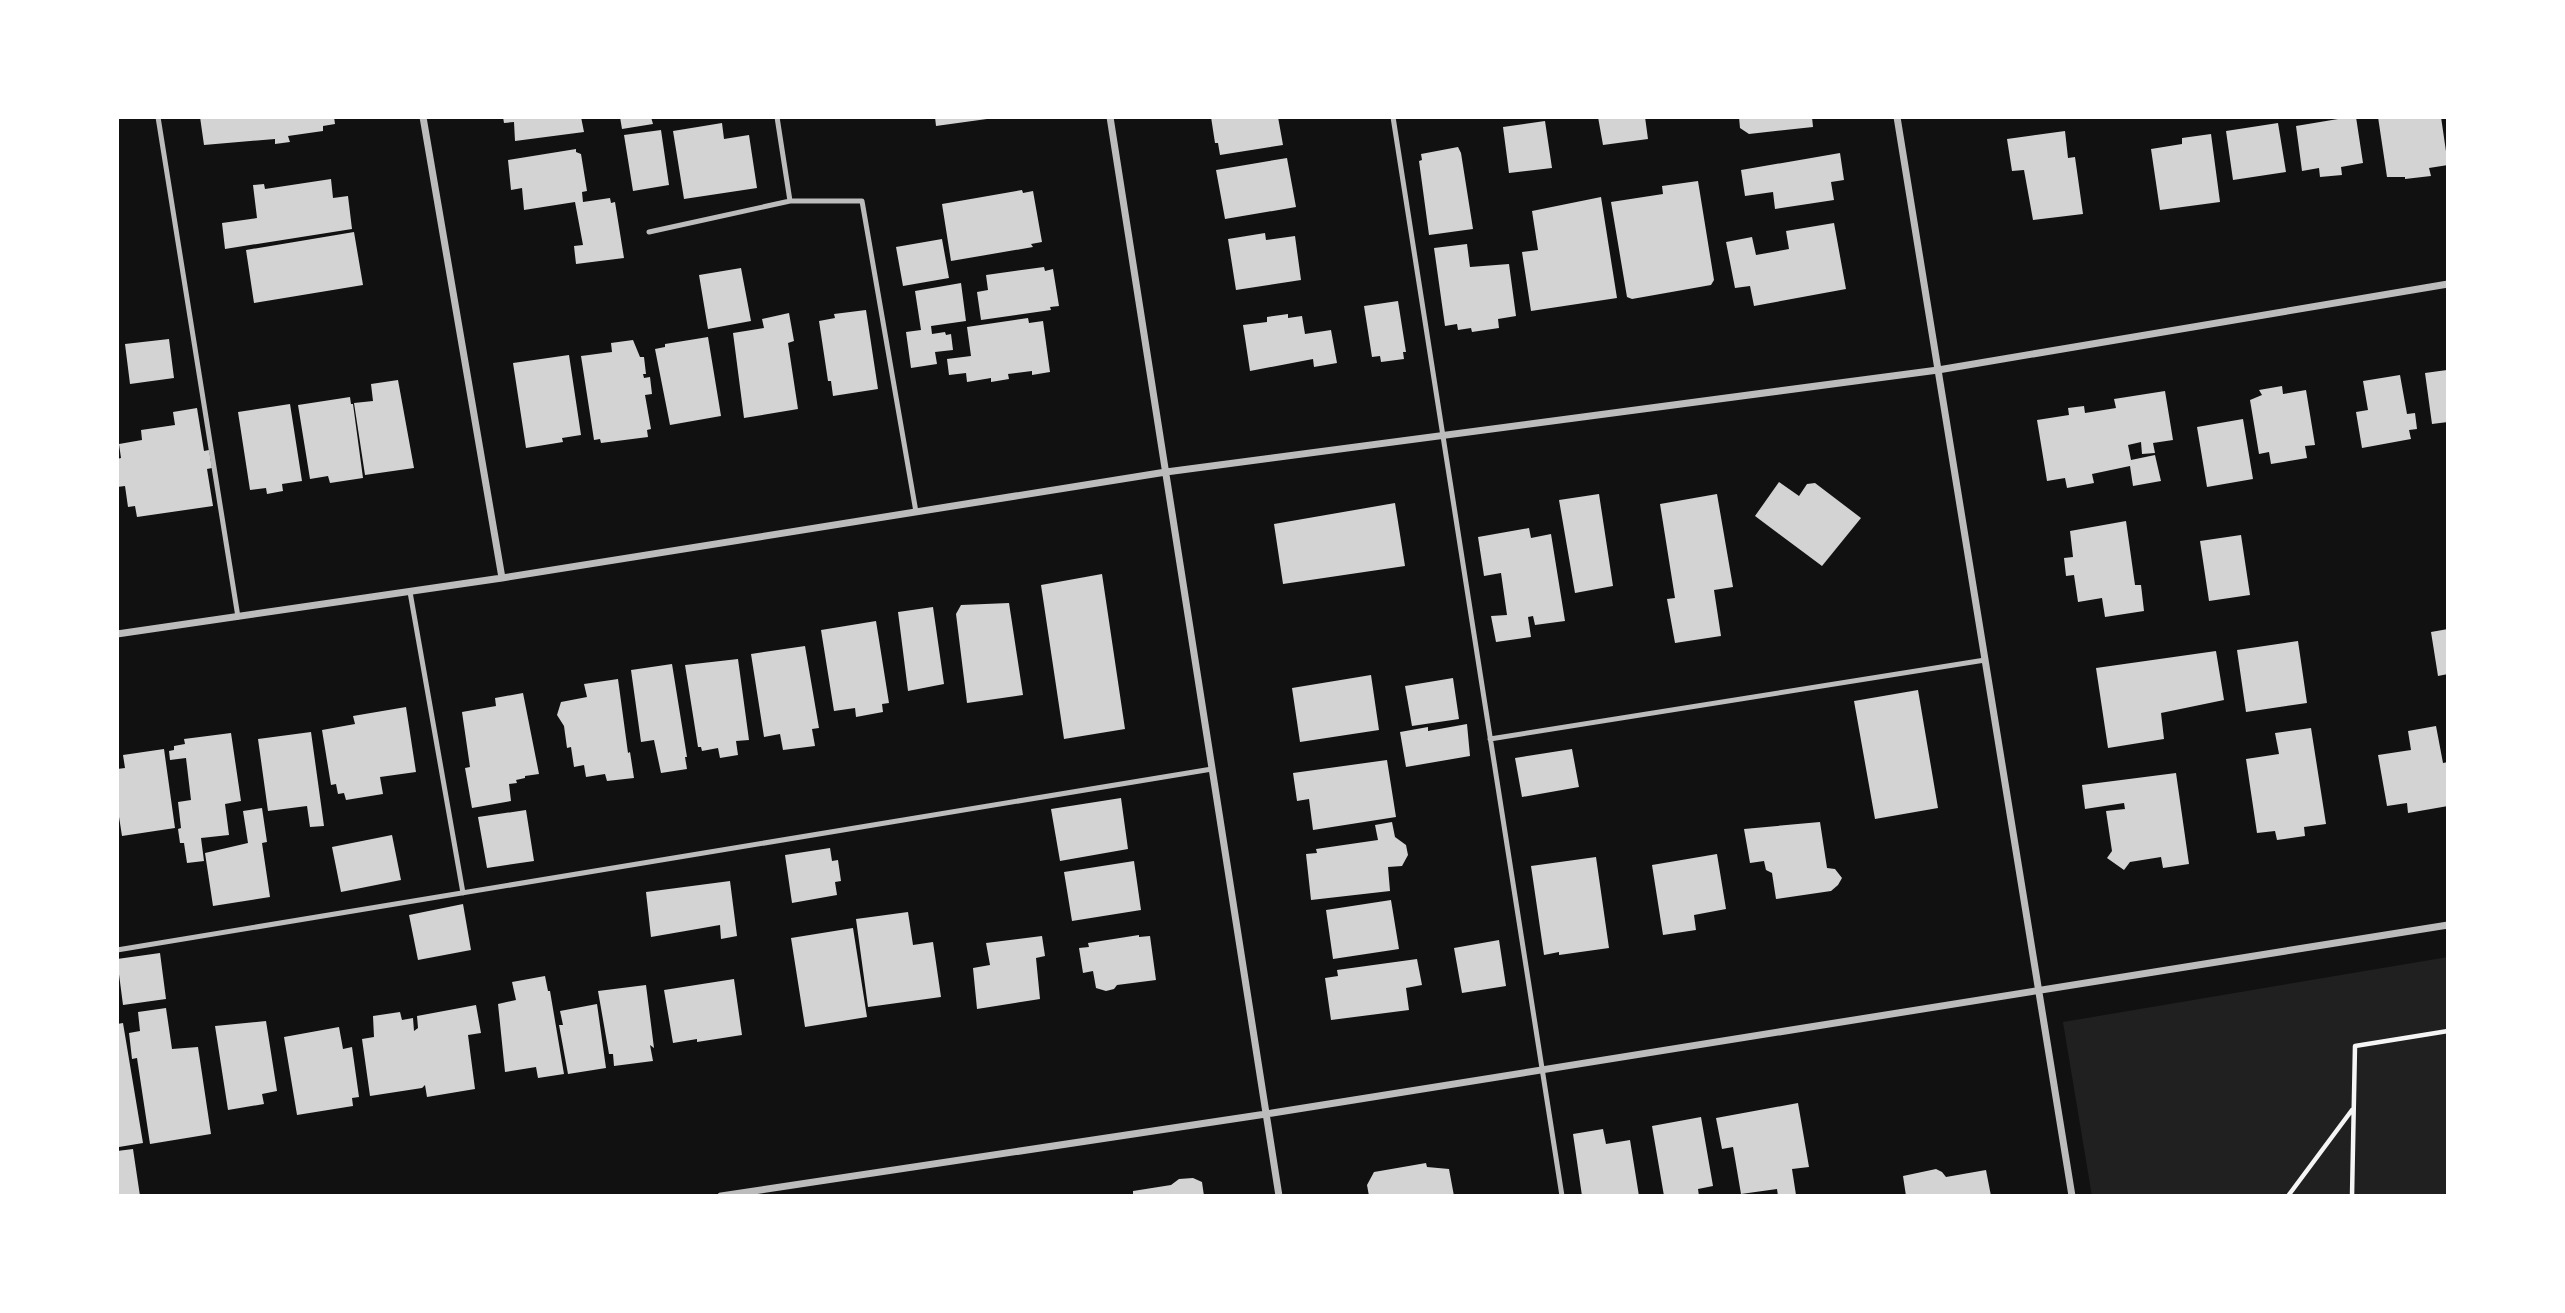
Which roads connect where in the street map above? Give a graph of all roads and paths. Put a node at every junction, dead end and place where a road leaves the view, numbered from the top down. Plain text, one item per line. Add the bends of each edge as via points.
1 (158, 117) edge
2 (423, 117) edge
3 (777, 117) edge
4 (1110, 117) edge
5 (1393, 117) edge
6 (1897, 117) edge
7 (790, 201) junction
8 (649, 232) dead end
9 (2448, 284) edge
10 (1938, 370) junction
11 (1443, 435) junction
12 (1166, 472) junction
13 (916, 512) junction
14 (502, 578) junction
15 (410, 592) junction
16 (238, 617) junction
17 (117, 634) edge
18 (1985, 660) junction
19 (1490, 739) junction
20 (1212, 769) junction
21 (463, 893) junction
22 (2448, 925) edge
23 (117, 950) edge
24 (2039, 990) junction
25 (2448, 1031) edge
26 (1542, 1070) junction
27 (2354, 1108) junction
28 (1266, 1114) junction
29 (721, 1196) edge
30 (1279, 1196) edge
31 (1562, 1196) edge
32 (2072, 1196) edge
33 (2288, 1196) edge
34 (2352, 1196) edge

1 - 16 lane
2 - 14 street
3 - 7 lane
4 - 12 street
5 - 11 lane
6 - 10 street
7 - 8 lane
7 - 13 lane via 862,201
9 - 10 street
10 - 11 street
10 - 18 street
11 - 12 street
11 - 19 lane
12 - 13 street
12 - 20 street
13 - 14 street
14 - 15 street
15 - 16 street
15 - 21 lane
16 - 17 street
18 - 19 lane
18 - 24 street
19 - 26 lane
20 - 21 lane
20 - 28 street
21 - 23 lane
22 - 24 street
24 - 26 street
24 - 32 street
25 - 27 path via 2355,1046
26 - 28 street
26 - 31 lane
27 - 33 path
27 - 34 path
28 - 29 street
28 - 30 street

